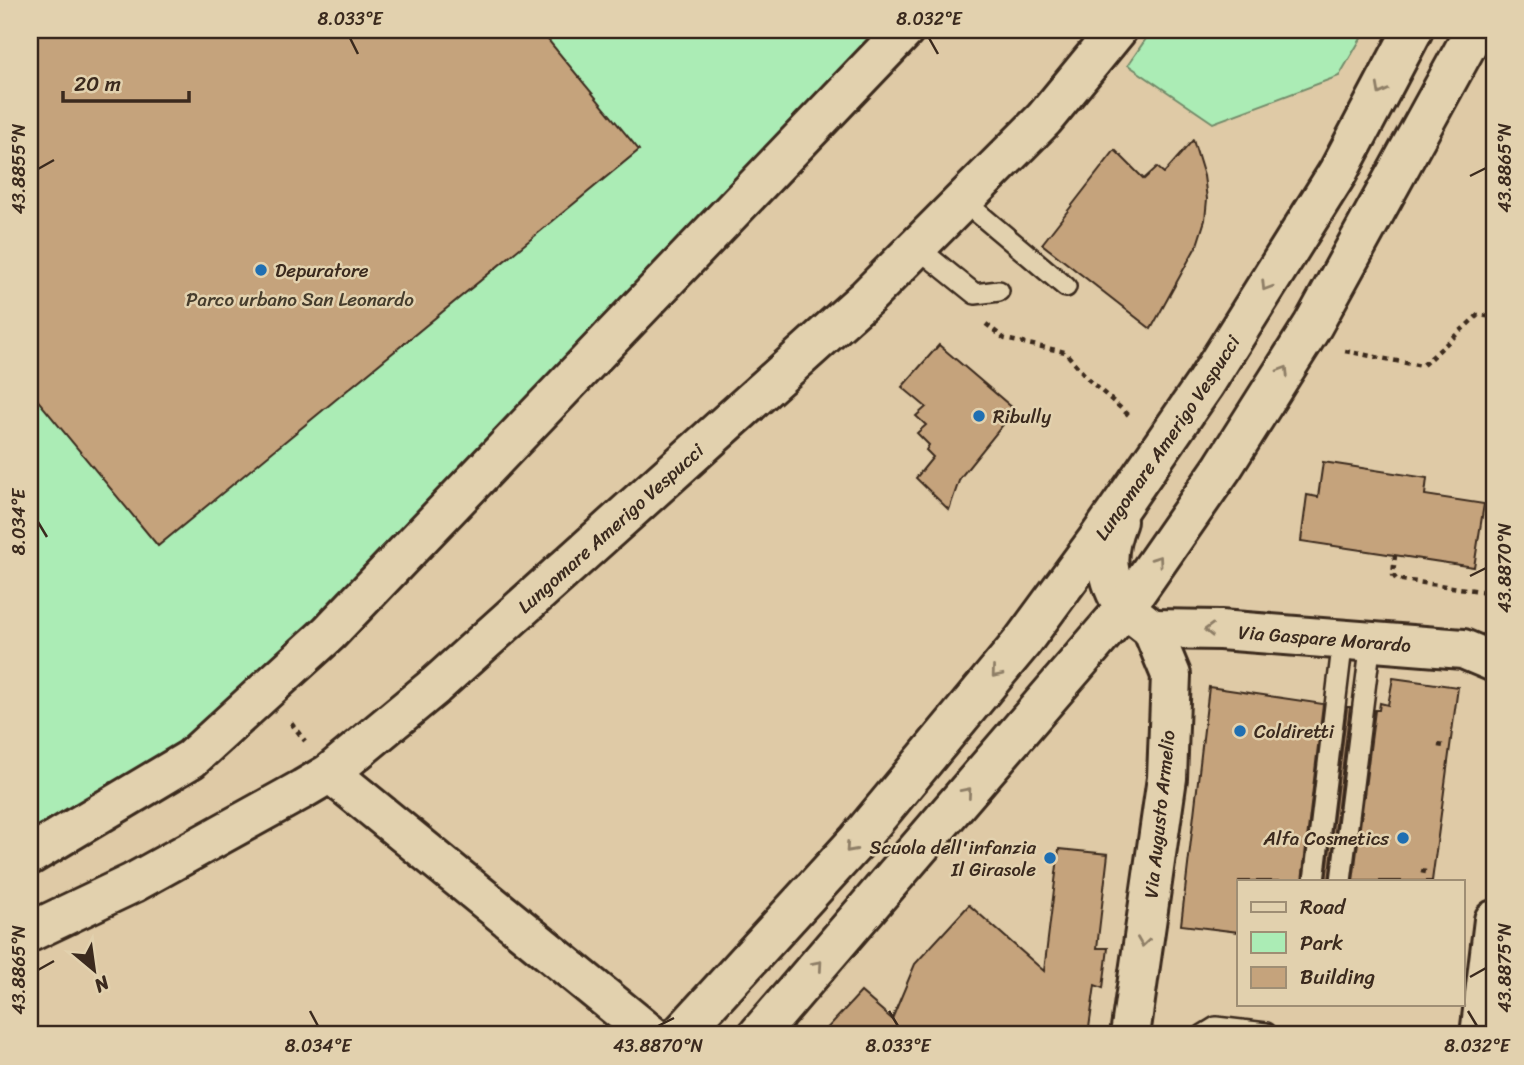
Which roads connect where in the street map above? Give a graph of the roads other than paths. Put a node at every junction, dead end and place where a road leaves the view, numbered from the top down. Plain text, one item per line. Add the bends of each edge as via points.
1 (905, 30) edge
2 (1117, 30) edge
3 (1413, 30) edge
4 (1475, 30) edge
5 (965, 202) junction
6 (918, 248) junction
7 (1066, 287) dead end
8 (999, 290) dead end
9 (1126, 500) junction
10 (1138, 618) junction
11 (1357, 640) junction
12 (1023, 641) junction
13 (1494, 662) edge
14 (330, 773) junction
15 (30, 855) edge
16 (1314, 880) edge
17 (1341, 880) edge
18 (1494, 920) edge
19 (30, 932) edge
20 (778, 1019) edge
21 (1486, 1026) edge
22 (1266, 1033) dead end
23 (651, 1035) edge
24 (680, 1035) edge
25 (758, 1035) edge
26 (1130, 1035) edge
27 (1203, 1035) edge

1 - 15 street via 329,633 191,759
2 - 5 street, Lungomare Amerigo Vespucci via 1052,110
3 -> 9 street, Lungomare Amerigo Vespucci via 1338,172
10 -> 4 street via 1223,467 1313,325
5 - 6 street, Lungomare Amerigo Vespucci
5 - 7 lane
6 - 8 lane via 975,294
6 - 14 street, Lungomare Amerigo Vespucci via 577,561
9 - 10 street, Via Augusto Armelio via 1107,559 1113,591
9 - 12 street, Lungomare Amerigo Vespucci
11 -> 10 street, Via Gaspare Morardo via 1220,630
10 - 12 street, Via Gaspare Morardo via 1103,602 1071,607
20 -> 10 street
10 -> 26 street, Via Augusto Armelio via 1171,675 1167,778
11 - 13 street, Via Gaspare Morardo via 1463,649
11 - 16 lane
11 - 17 lane
12 -> 24 street, Lungomare Amerigo Vespucci via 858,840
14 - 19 street, Lungomare Amerigo Vespucci via 133,883
14 - 23 street
18 - 21 street
20 - 25 street
22 - 27 lane via 1216,1027

